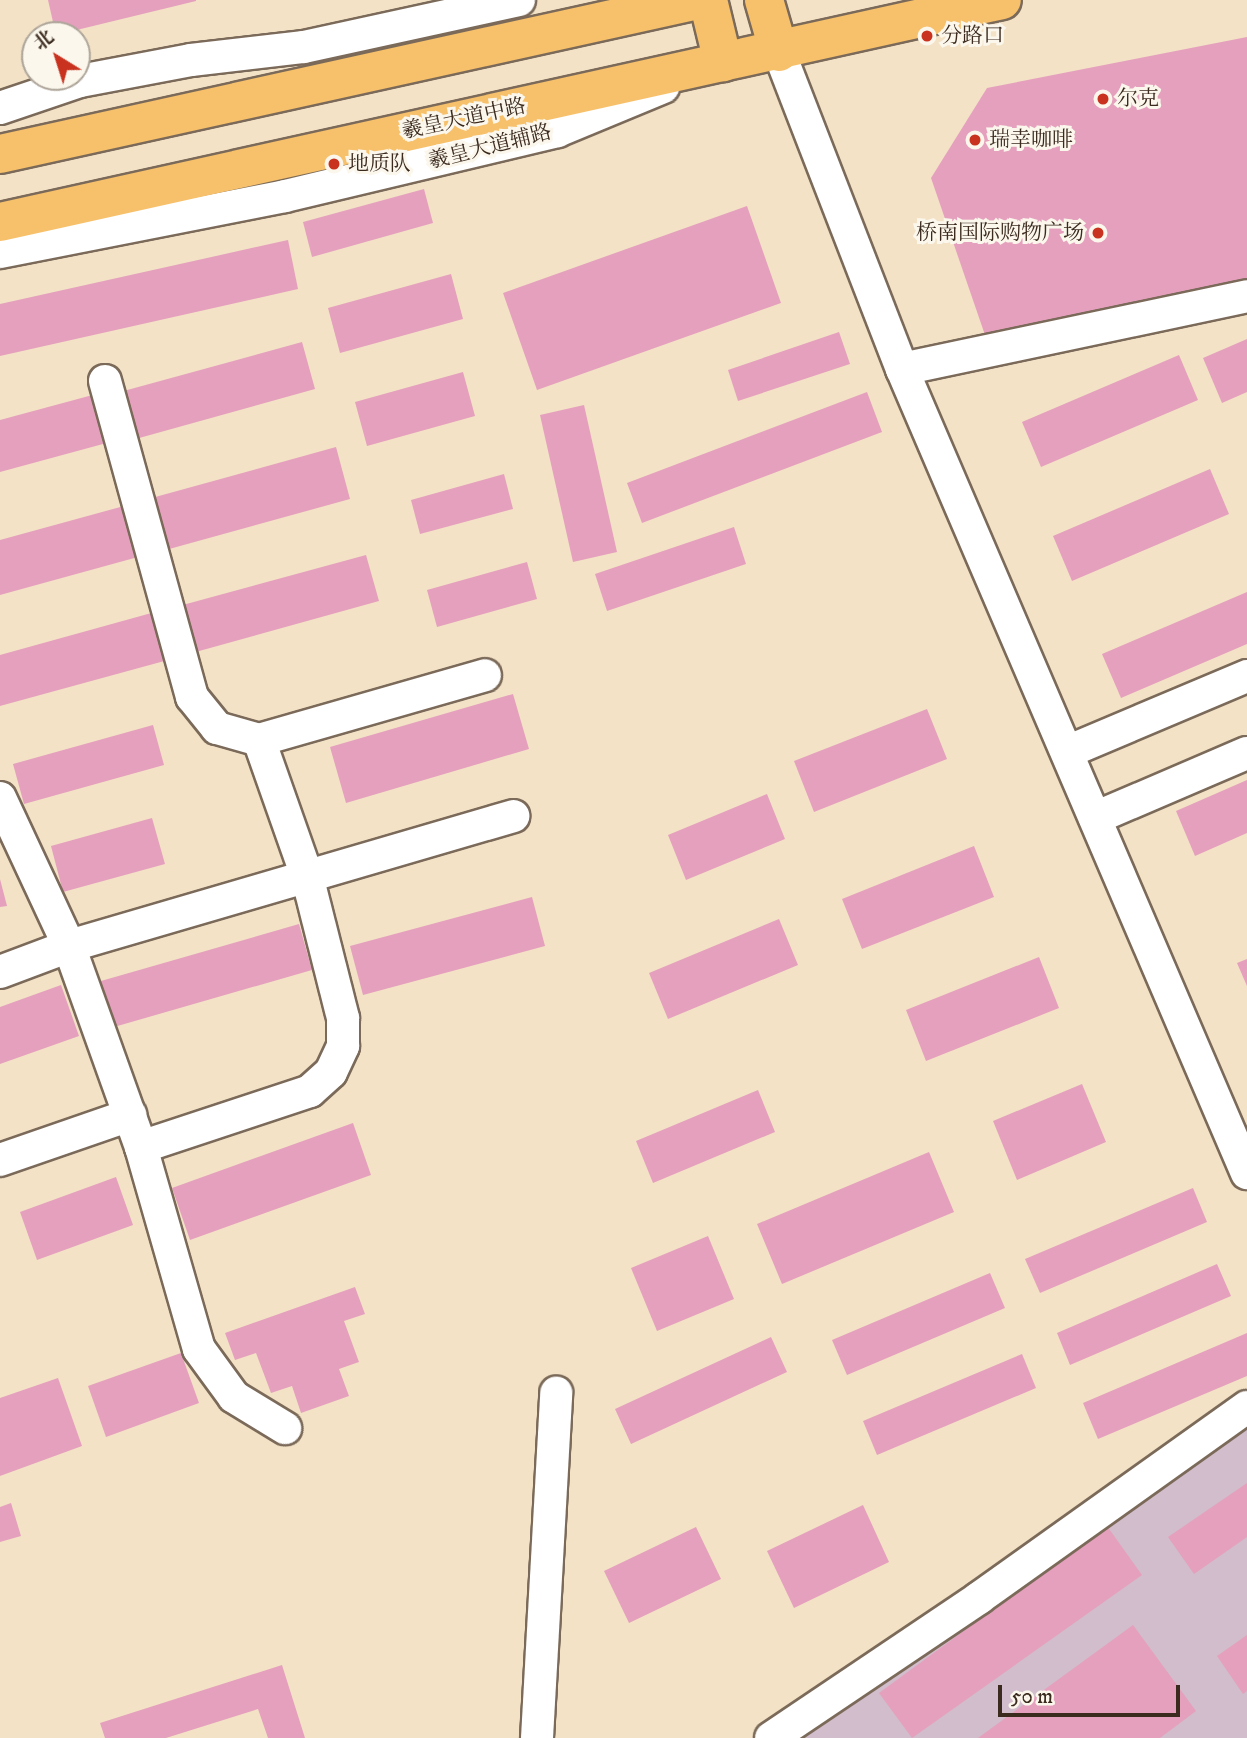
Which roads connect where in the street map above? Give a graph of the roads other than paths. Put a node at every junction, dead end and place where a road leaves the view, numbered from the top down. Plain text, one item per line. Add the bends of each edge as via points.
1 (519, 0) edge
2 (698, 0) edge
3 (708, 0) edge
4 (764, 0) edge
5 (1002, 0) edge
6 (779, 52) junction
7 (723, 62) junction
8 (0, 108) edge
9 (0, 154) edge
10 (0, 222) edge
11 (0, 252) edge
12 (1247, 296) edge
13 (902, 369) junction
14 (105, 381) dead end
15 (485, 675) dead end
16 (1247, 676) edge
17 (259, 740) junction
18 (1067, 752) junction
19 (1247, 753) edge
20 (0, 798) edge
21 (513, 816) dead end
22 (1095, 818) junction
23 (307, 876) junction
24 (69, 946) junction
25 (0, 972) edge
26 (130, 1115) junction
27 (141, 1147) junction
28 (0, 1160) edge
29 (1247, 1172) edge
30 (556, 1393) dead end
31 (1247, 1407) edge
32 (285, 1428) dead end
33 (537, 1738) edge
34 (771, 1738) edge

1 - 8 street via 304,47 191,60 80,81
2 - 9 main road
3 - 7 main road
4 - 6 main road
5 - 6 main road, 羲皇大道中路
6 - 7 main road, 羲皇大道中路
6 - 13 street
7 - 10 main road, 羲皇大道中路
7 - 11 street, 羲皇大道辅路 via 557,131 285,196
12 - 13 street
13 - 18 street
14 - 17 street via 192,698 217,727
15 - 17 street
16 - 18 street
17 - 23 street
18 - 22 street
19 - 22 street
20 - 24 street
21 - 23 street
22 - 29 street
23 - 24 street
23 - 27 street via 343,1018 343,1046 331,1072 298,1097
24 - 25 street
24 - 26 street
26 - 27 street
26 - 28 street
27 - 32 street via 199,1349 234,1398
30 - 33 street
31 - 34 street via 979,1598

